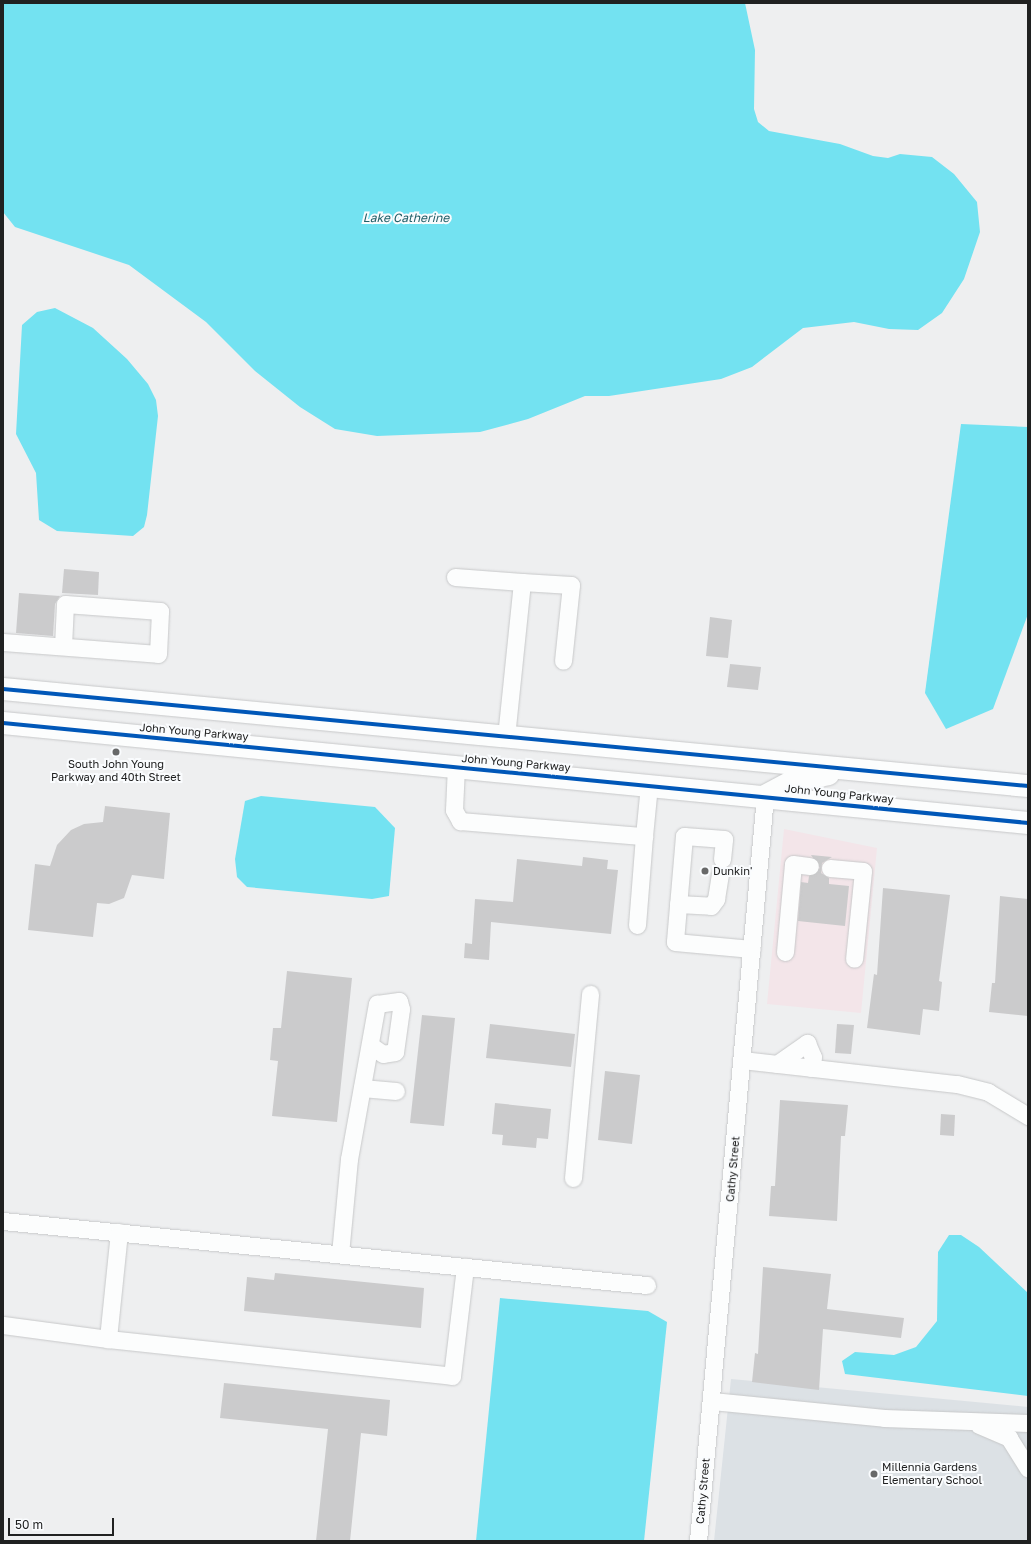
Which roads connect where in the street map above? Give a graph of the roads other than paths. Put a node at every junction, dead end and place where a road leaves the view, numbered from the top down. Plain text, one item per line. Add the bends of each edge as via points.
1 (455, 577) dead end
2 (522, 582) junction
3 (3, 642) edge
4 (63, 646) junction
5 (563, 661) dead end
6 (3, 688) edge
7 (3, 723) edge
8 (506, 736) junction
9 (456, 766) junction
10 (865, 770) junction
11 (649, 785) junction
12 (1028, 786) edge
13 (765, 796) junction
14 (1028, 823) edge
15 (644, 836) junction
16 (810, 866) dead end
17 (830, 868) dead end
18 (678, 904) junction
19 (637, 925) dead end
20 (752, 949) junction
21 (785, 952) dead end
22 (854, 959) dead end
23 (590, 994) dead end
24 (371, 1046) dead end
25 (742, 1060) junction
26 (777, 1064) junction
27 (811, 1068) junction
28 (362, 1088) junction
29 (396, 1091) dead end
30 (1028, 1116) edge
31 (573, 1178) dead end
32 (3, 1221) edge
33 (119, 1232) junction
34 (340, 1254) junction
35 (465, 1267) junction
36 (647, 1284) dead end
37 (3, 1325) edge
38 (108, 1339) junction
39 (712, 1401) junction
40 (974, 1422) junction
41 (1028, 1423) edge
42 (1028, 1469) edge
43 (698, 1541) edge

1 - 2 street
2 - 5 street via 571,586
2 - 8 street
3 - 4 street
4 - 4 street via 158,654 160,611 65,604
6 - 8 highway
7 - 9 highway, John Young Parkway
8 - 10 highway
9 - 11 highway, John Young Parkway
9 - 15 street via 454,810 460,821
10 - 12 highway
10 - 13 highway via 793,781
11 - 13 highway, John Young Parkway
11 - 15 street
13 - 14 highway, John Young Parkway
13 - 20 street, Cathy Street
15 - 19 street
16 - 21 street via 793,864
17 - 22 street via 863,871
18 - 18 street via 712,906 716,899 724,839 684,836
18 - 20 street via 675,942
20 - 25 street, Cathy Street
23 - 31 street
24 - 28 street
25 - 26 street
25 - 39 street, Cathy Street
26 - 27 street
26 - 27 street via 807,1043 813,1057
27 - 30 street via 956,1084 988,1092
28 - 29 street
28 - 34 street via 349,1159
32 - 33 street
33 - 34 street
33 - 38 street
34 - 35 street
35 - 36 street
35 - 38 street via 452,1376
37 - 38 street
39 - 40 street via 884,1418
39 - 43 street, Cathy Street
40 - 41 street
40 - 42 street via 1009,1438

